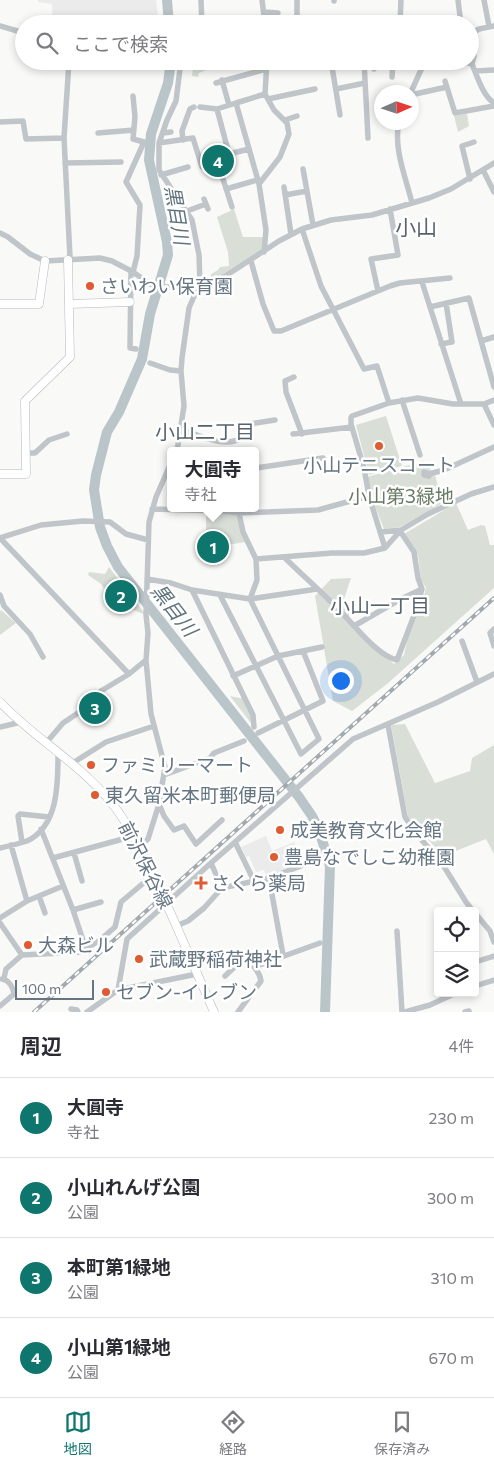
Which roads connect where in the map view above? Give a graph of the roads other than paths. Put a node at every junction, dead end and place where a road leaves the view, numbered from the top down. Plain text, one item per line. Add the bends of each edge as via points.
1 (201, 0) edge
2 (262, 0) edge
3 (297, 0) edge
4 (401, 0) edge
5 (458, 0) edge
6 (484, 0) edge
7 (264, 12) junction
8 (278, 13) dead end
9 (202, 15) edge
10 (264, 15) edge
11 (297, 15) edge
12 (400, 15) edge
13 (460, 15) edge
14 (0, 26) edge
15 (492, 26) edge
16 (479, 29) edge
17 (15, 30) edge
18 (68, 70) edge
19 (180, 70) edge
20 (262, 70) edge
21 (266, 70) edge
22 (333, 70) edge
23 (364, 70) edge
24 (392, 70) edge
25 (421, 70) edge
26 (494, 70) edge
27 (475, 71) joint
28 (392, 77) dead end
29 (365, 83) junction
30 (415, 85) edge
31 (315, 89) dead end
32 (336, 89) junction
33 (419, 93) edge
34 (133, 96) dead end
35 (267, 97) junction
36 (236, 103) junction
37 (229, 105) junction
38 (494, 105) edge
39 (217, 109) junction
40 (340, 115) dead end
41 (297, 116) dead end
42 (285, 120) junction
43 (0, 122) edge
44 (134, 130) junction
45 (397, 130) edge
46 (170, 132) dead end
47 (98, 133) dead end
48 (162, 133) junction
49 (64, 138) junction
50 (368, 138) dead end
51 (183, 140) junction
52 (474, 142) dead end
53 (160, 143) junction
54 (249, 149) junction
55 (121, 162) dead end
56 (65, 163) junction
57 (494, 163) edge
58 (188, 167) dead end
59 (202, 167) dead end
60 (303, 169) dead end
61 (483, 170) junction
62 (161, 175) junction
63 (222, 176) dead end
64 (470, 179) junction
65 (258, 182) junction
66 (284, 187) dead end
67 (226, 189) junction
68 (307, 191) junction
69 (494, 192) edge
70 (285, 195) junction
71 (412, 203) junction
72 (206, 204) dead end
73 (232, 207) dead end
74 (390, 209) junction
75 (187, 211) junction
76 (313, 225) junction
77 (302, 229) junction
78 (0, 234) edge
79 (292, 234) junction
80 (264, 252) junction
81 (68, 260) junction
82 (45, 261) junction
83 (251, 261) junction
84 (132, 272) junction
85 (450, 278) dead end
86 (422, 282) junction
87 (198, 285) junction
88 (378, 291) junction
89 (130, 302) junction
90 (446, 303) junction
91 (0, 304) edge
92 (69, 304) junction
93 (430, 307) junction
94 (333, 310) junction
95 (494, 337) edge
96 (481, 340) junction
97 (441, 344) junction
98 (136, 350) dead end
99 (150, 363) dead end
100 (181, 371) junction
101 (294, 376) dead end
102 (494, 388) edge
103 (402, 400) junction
104 (494, 400) edge
105 (390, 402) junction
106 (461, 404) junction
107 (484, 404) junction
108 (276, 420) dead end
109 (494, 426) edge
110 (352, 428) junction
111 (181, 429) junction
112 (66, 434) dead end
113 (293, 434) dead end
114 (302, 434) junction
115 (178, 447) edge
116 (494, 447) edge
117 (25, 453) junction
118 (420, 455) dead end
119 (323, 458) dead end
120 (259, 468) edge
121 (167, 472) edge
122 (0, 474) edge
123 (429, 474) dead end
124 (494, 487) edge
125 (369, 496) junction
126 (152, 509) junction
127 (167, 510) edge
128 (216, 512) edge
129 (238, 513) junction
130 (400, 531) junction
131 (381, 532) junction
132 (0, 538) edge
133 (148, 540) junction
134 (385, 548) junction
135 (284, 557) junction
136 (256, 559) junction
137 (147, 579) junction
138 (316, 589) junction
139 (422, 589) junction
140 (192, 590) junction
141 (0, 595) edge
142 (220, 595) junction
143 (250, 599) junction
144 (354, 626) junction
145 (494, 629) edge
146 (462, 640) dead end
147 (494, 646) edge
148 (322, 647) dead end
149 (302, 651) junction
150 (278, 656) junction
151 (43, 657) dead end
152 (146, 660) junction
153 (255, 666) junction
154 (129, 674) junction
155 (494, 674) edge
156 (233, 676) junction
157 (477, 682) junction
158 (0, 702) edge
159 (304, 709) junction
160 (282, 720) junction
161 (21, 722) junction
162 (388, 725) junction
163 (154, 726) junction
164 (0, 727) edge
165 (254, 727) dead end
166 (258, 733) dead end
167 (244, 740) dead end
168 (46, 743) junction
169 (58, 752) junction
170 (71, 764) junction
171 (164, 774) junction
172 (159, 804) junction
173 (49, 817) junction
174 (222, 820) dead end
175 (41, 829) junction
176 (134, 836) junction
177 (22, 842) junction
178 (236, 842) junction
179 (11, 845) junction
180 (139, 847) junction
181 (0, 848) edge
182 (74, 853) junction
183 (53, 858) junction
184 (211, 863) junction
185 (301, 866) dead end
186 (153, 875) junction
187 (269, 878) junction
188 (82, 881) dead end
189 (254, 881) junction
190 (63, 886) junction
191 (222, 888) junction
192 (39, 896) junction
193 (27, 901) junction
194 (101, 902) dead end
195 (166, 903) junction
196 (470, 907) edge
197 (73, 910) junction
198 (45, 913) dead end
199 (0, 918) edge
200 (479, 921) edge
201 (0, 923) edge
202 (176, 926) junction
203 (397, 931) dead end
204 (320, 942) dead end
205 (494, 942) edge
206 (86, 949) junction
207 (22, 955) junction
208 (283, 955) junction
209 (494, 956) edge
210 (479, 961) edge
211 (254, 967) junction
212 (197, 974) junction
213 (225, 976) dead end
214 (2, 979) edge
215 (494, 980) edge
216 (479, 985) edge
217 (118, 990) junction
218 (447, 997) edge
219 (0, 1006) edge
220 (71, 1009) dead end
221 (78, 1012) edge
222 (87, 1012) edge
223 (214, 1012) edge
224 (238, 1012) edge
225 (403, 1012) edge
226 (465, 1012) edge
227 (469, 1012) edge

1 - 9 street
2 - 7 street
3 - 11 street
4 - 12 street
5 - 13 street
6 - 15 street
7 - 8 street
7 - 10 street
14 - 17 street
15 - 16 street
18 - 49 street
19 - 48 street via 176,101
20 - 37 street via 219,82
21 - 35 street
22 - 32 street
23 - 29 street
24 - 28 street
25 - 30 street
26 - 27 street
27 - 38 street
29 - 32 street
29 - 50 street
31 - 35 street
32 - 40 street
33 - 38 street via 446,84 455,114
34 - 44 street
35 - 36 street
35 - 42 street
36 - 37 street
36 - 54 street
37 - 39 street
39 - 51 street via 190,109 182,131
39 - 54 street via 230,154
41 - 42 street
42 - 65 street via 289,134 280,157
43 - 49 street via 23,121 26,139
44 - 47 street
44 - 84 street via 133,139 144,142 126,182 140,205 137,256
45 - 71 street via 398,146
46 - 48 street
48 - 53 street
49 - 56 street
51 - 53 street
51 - 59 street via 193,138
52 - 64 street via 462,146
53 - 62 street
54 - 65 street
55 - 56 street
56 - 81 street
57 - 61 street
58 - 62 street
60 - 68 street
61 - 64 street
61 - 69 street
62 - 75 street
63 - 67 street
64 - 71 street via 441,194
65 - 67 street
65 - 80 street via 266,230
66 - 70 street
67 - 73 street
68 - 70 street
68 - 76 street
70 - 79 street
71 - 74 street
72 - 75 street
74 - 76 street
74 - 88 street via 398,254 371,259
75 - 87 street via 197,242
76 - 77 street
77 - 79 street
77 - 94 street via 321,286
78 - 82 street
79 - 80 street
80 - 83 street
81 - 82 street
81 - 84 street via 100,258
81 - 92 street
82 - 91 street via 39,304
83 - 87 street via 224,277
83 - 94 street via 274,331
84 - 87 street via 154,285
84 - 89 street
85 - 86 street
86 - 88 street
86 - 93 street
87 - 100 street via 189,308
88 - 94 street
89 - 92 street
89 - 98 street via 130,348
90 - 93 street
90 - 96 street via 469,298
90 - 97 street via 452,342
92 - 117 street via 70,357 25,401
93 - 97 street
94 - 105 street via 364,369 376,366
95 - 96 street
96 - 102 street
97 - 106 street
99 - 100 street
100 - 111 street via 184,398
101 - 114 street via 285,381 286,392
103 - 105 street
103 - 106 street via 418,398
103 - 118 street
104 - 107 street
105 - 110 street via 352,416
106 - 107 street
107 - 109 street
108 - 111 street via 244,425 245,436 226,442
110 - 114 street
110 - 125 street
111 - 115 street
112 - 117 street via 49,440 35,453
113 - 114 street
116 - 123 street
117 - 122 street via 26,474
119 - 120 street
121 - 126 street
124 - 130 street via 455,500
125 - 129 street via 318,510
125 - 131 street
126 - 127 street
126 - 133 street
128 - 129 street
129 - 136 street
130 - 131 street
130 - 134 street
130 - 139 street via 414,552
131 - 134 street
132 - 133 street via 41,525 91,521 110,522 126,534
132 - 154 street
133 - 137 street
134 - 135 street via 372,552
135 - 136 street
135 - 138 street
136 - 143 street via 257,580
137 - 140 street
137 - 152 street
138 - 143 street
138 - 144 street
139 - 144 street
139 - 144 street via 397,660 386,655
140 - 142 street
140 - 156 street
141 - 151 street via 4,606 30,634
142 - 143 street
142 - 153 street
143 - 150 street
145 - 147 street via 490,633
146 - 157 street
148 - 149 street
149 - 150 street
149 - 159 street via 322,701
150 - 153 street
150 - 159 street
152 - 154 street
152 - 163 street
153 - 156 street
153 - 160 street
154 - 168 street via 100,691 90,705 63,723
155 - 157 street
156 - 165 street via 253,715
157 - 162 street
158 - 161 street, 前沢保谷線
159 - 160 street
159 - 160 street via 319,739 301,754
160 - 166 street
161 - 164 street
161 - 168 street, 前沢保谷線
162 - 178 street via 353,739
162 - 196 street via 405,817 443,865
163 - 170 street via 115,738
163 - 171 street
167 - 171 street via 214,753 210,758
168 - 169 street, 前沢保谷線
169 - 170 street, 前沢保谷線
169 - 173 street via 54,804
170 - 176 street, 前沢保谷線 via 109,800
171 - 172 street
172 - 174 street via 174,830 184,826 196,844
172 - 180 street via 148,839
173 - 175 street
173 - 177 street via 20,814
175 - 177 street
175 - 183 street
176 - 180 street, 前沢保谷線
176 - 182 street
177 - 179 street
178 - 184 street
178 - 189 street
179 - 181 street
179 - 193 street
180 - 186 street, 前沢保谷線
182 - 183 street
182 - 188 street
183 - 190 street
184 - 191 street
184 - 195 street
185 - 187 street
186 - 195 street, 前沢保谷線
186 - 206 street via 121,902 115,927
187 - 189 street
187 - 208 street
189 - 191 street
190 - 192 street
190 - 197 street
191 - 202 street via 199,912
192 - 193 street
192 - 198 street
193 - 199 street
194 - 197 street
195 - 202 street, 前沢保谷線
195 - 217 street via 127,939
197 - 206 street
200 - 205 street via 490,931
201 - 207 street
202 - 212 street, 前沢保谷線
203 - 225 street
204 - 208 street
206 - 207 street via 81,952
207 - 214 street via 6,969
208 - 211 street
209 - 210 street
211 - 213 street via 244,958
211 - 224 street via 260,981
212 - 217 street
212 - 223 street, 前沢保谷線
214 - 219 street via 13,988 14,994
215 - 216 street
217 - 222 street
218 - 225 street
220 - 221 street
226 - 227 street

